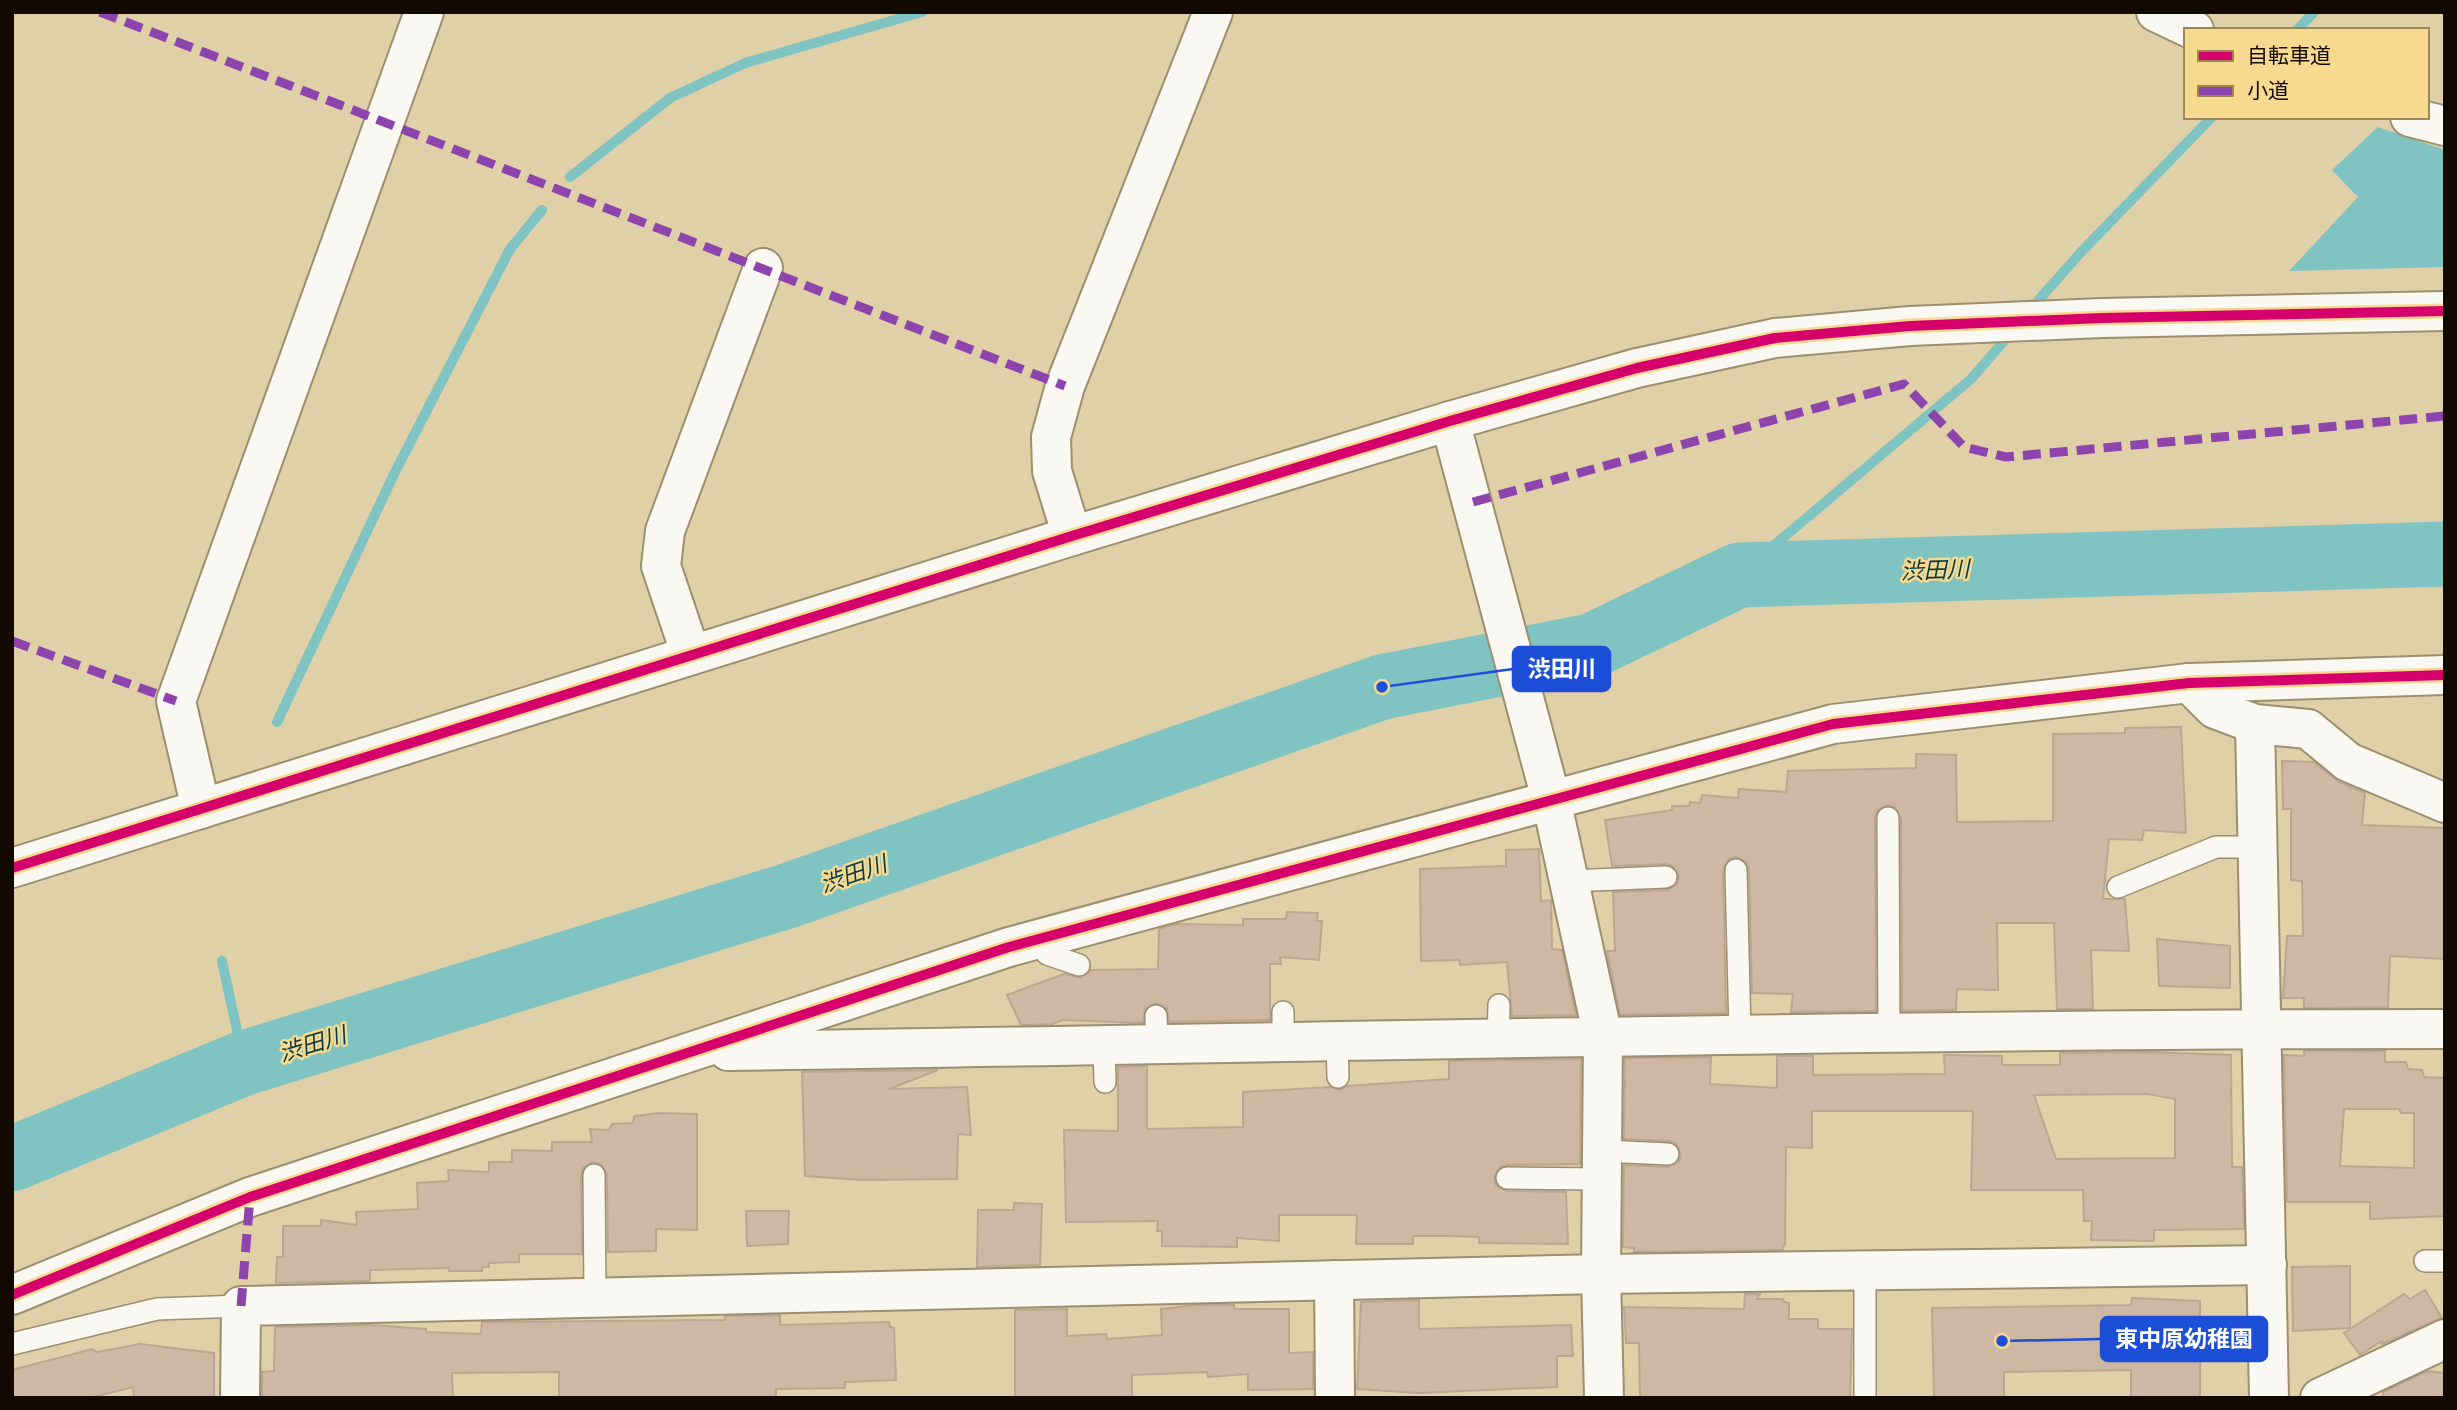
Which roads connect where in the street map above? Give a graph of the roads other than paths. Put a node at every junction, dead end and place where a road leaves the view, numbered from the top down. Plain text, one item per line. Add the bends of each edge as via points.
1 (424, 12) edge
2 (1213, 12) edge
3 (2156, 12) edge
4 (2190, 28) edge
5 (2417, 119) edge
6 (2445, 127) edge
7 (763, 268) dead end
8 (2445, 311) edge
9 (1450, 421) junction
10 (1072, 536) junction
11 (691, 655) junction
12 (2445, 676) edge
13 (2189, 683) junction
14 (2255, 724) junction
15 (1551, 799) junction
16 (2445, 803) edge
17 (201, 809) junction
18 (1888, 818) dead end
19 (2258, 847) junction
20 (12, 868) edge
21 (1736, 870) dead end
22 (1666, 877) dead end
23 (1569, 881) junction
24 (2118, 887) dead end
25 (1035, 940) junction
26 (1079, 965) dead end
27 (2262, 1029) junction
28 (2445, 1029) edge
29 (1889, 1031) junction
30 (1740, 1032) junction
31 (1603, 1037) junction
32 (690, 1051) junction
33 (1668, 1154) dead end
34 (1602, 1165) junction
35 (594, 1175) dead end
36 (1507, 1178) dead end
37 (2267, 1265) junction
38 (1865, 1270) junction
39 (1601, 1274) junction
40 (1334, 1280) junction
41 (12, 1295) edge
42 (595, 1298) junction
43 (241, 1306) junction
44 (2445, 1339) edge
45 (12, 1344) edge
46 (240, 1398) edge
47 (1335, 1398) edge
48 (1604, 1398) edge
49 (1865, 1398) edge
50 (2269, 1398) edge
51 (2320, 1398) edge

1 - 17 street via 176,701
2 - 10 street via 1065,386 1051,437 1052,471
3 - 4 street
5 - 6 street
7 - 11 street via 665,531 661,566
8 - 9 street via 2102,318 1910,326 1775,338 1637,368
9 - 10 street
9 - 15 street
10 - 11 street
11 - 17 street
12 - 13 street
13 - 14 street via 2215,709
13 - 15 street via 1833,724
14 - 16 street via 2308,729 2348,762
14 - 19 street
15 - 23 street
15 - 25 street
17 - 20 street
18 - 29 lane
19 - 24 lane via 2216,848
19 - 27 street
21 - 30 lane
22 - 23 lane
23 - 31 street
25 - 26 lane via 1047,954
25 - 32 street
27 - 28 street
27 - 29 street
27 - 37 street
29 - 30 street
30 - 31 street
31 - 32 street via 1498,1022 1338,1060 1283,1027 1157,1030 1104,1064
31 - 34 street
32 - 41 street via 250,1197
33 - 34 lane
34 - 36 lane
34 - 39 street
35 - 42 lane
37 - 38 street
37 - 50 street
38 - 39 street
38 - 49 lane
39 - 40 street
39 - 48 street
40 - 42 street
40 - 47 street
42 - 43 street
43 - 45 lane via 157,1308
43 - 46 street
44 - 51 street

